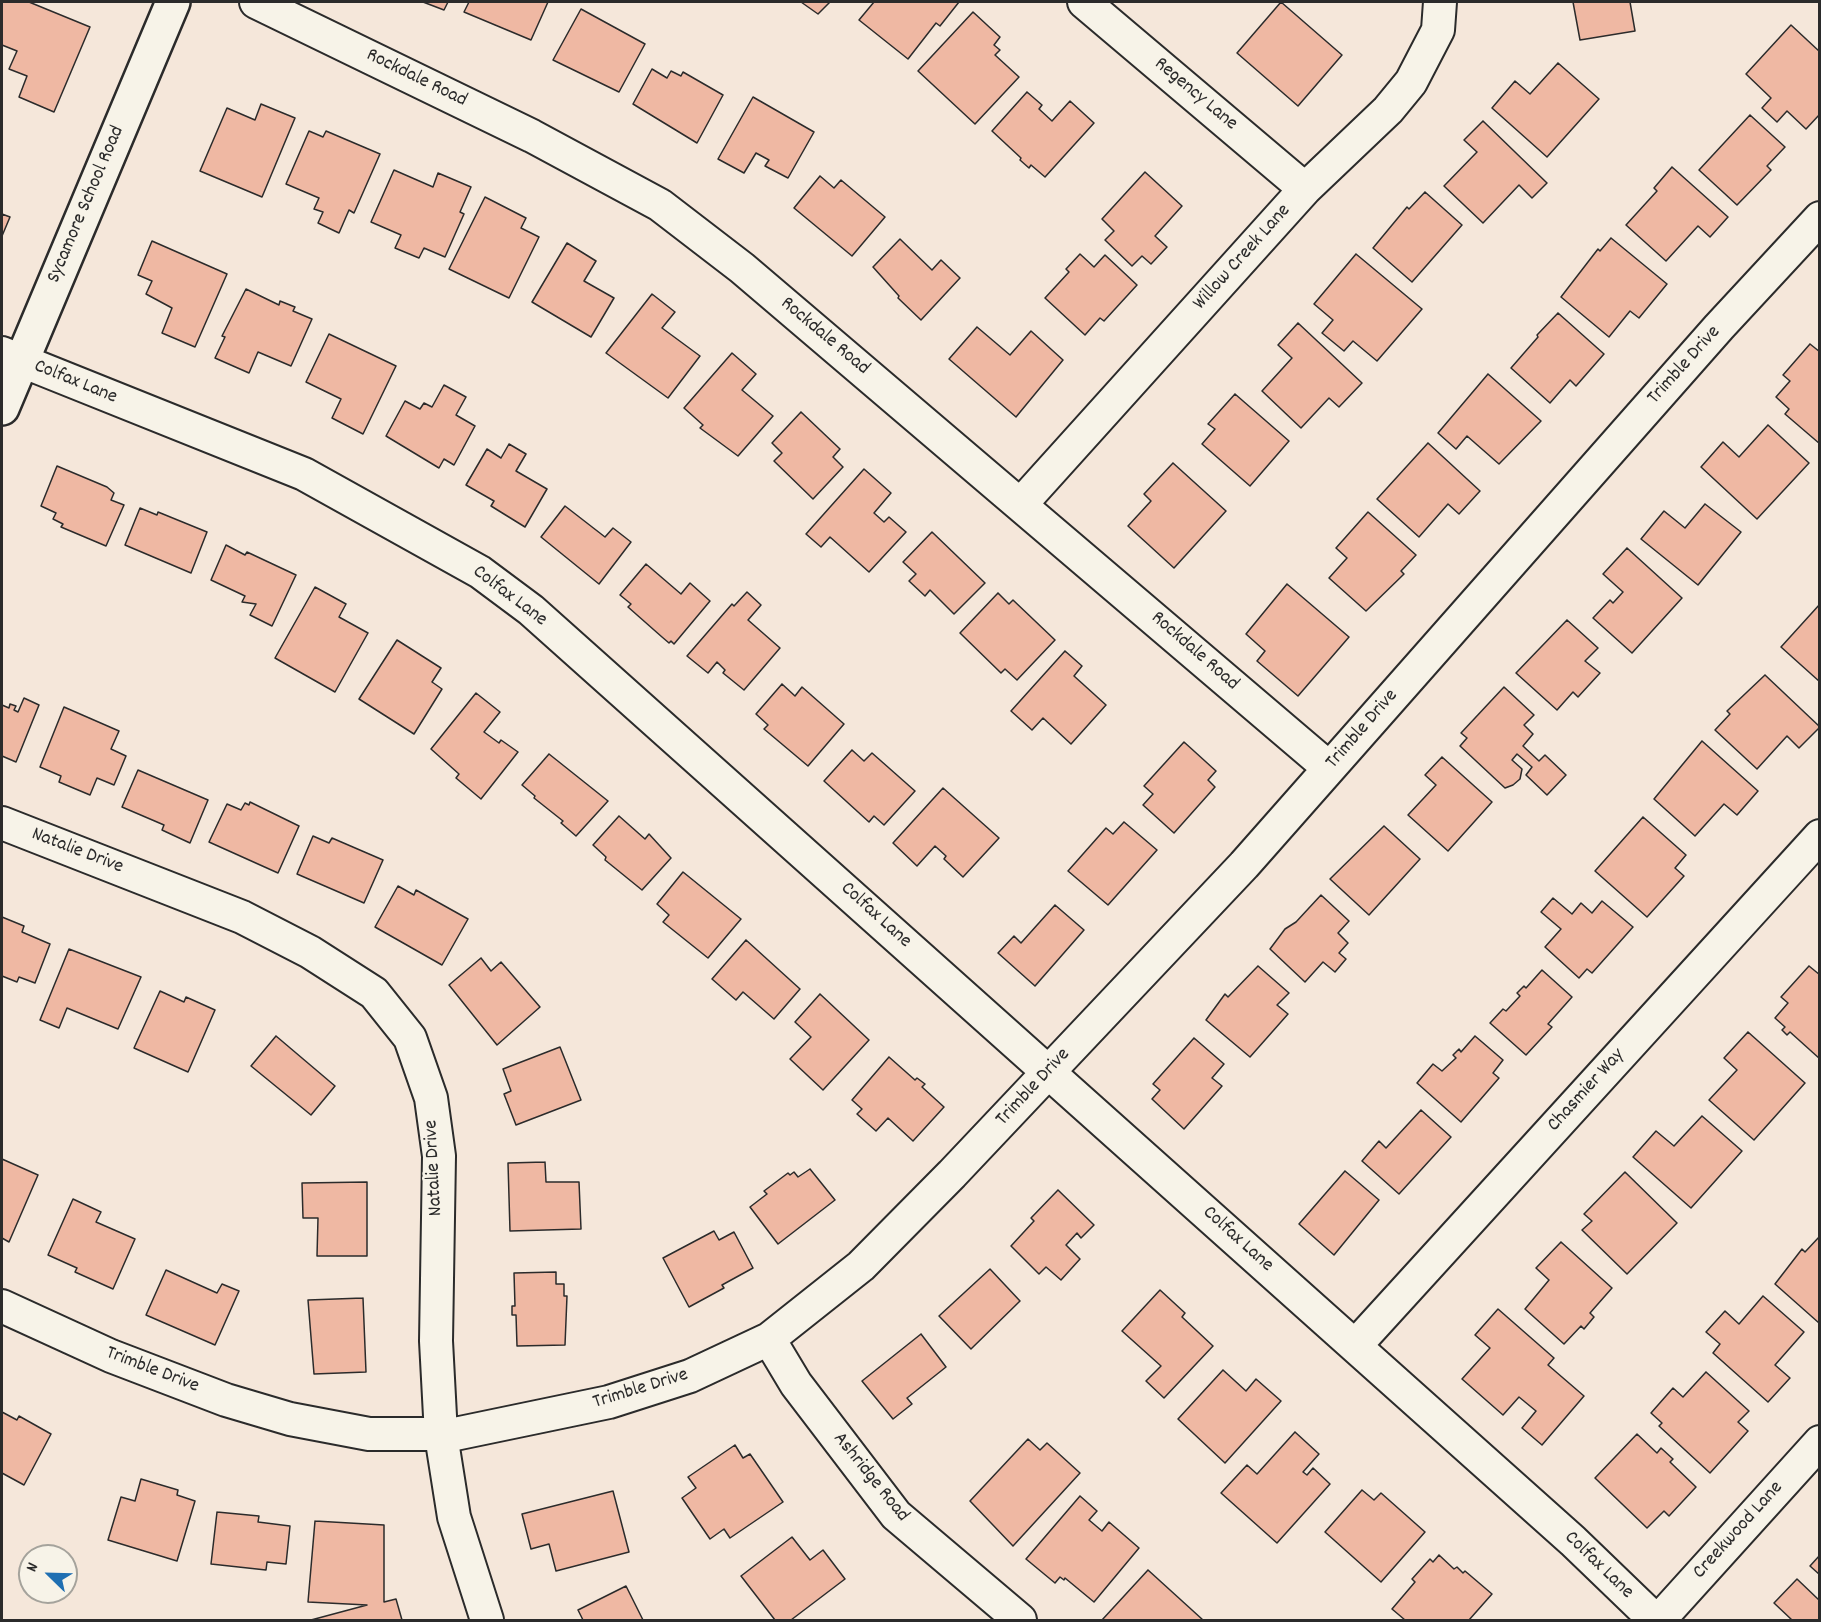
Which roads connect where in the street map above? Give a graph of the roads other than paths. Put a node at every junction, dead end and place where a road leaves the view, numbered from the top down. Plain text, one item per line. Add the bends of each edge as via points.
1 (173, 2) edge
2 (256, 2) edge
3 (1084, 2) edge
4 (1440, 2) edge
5 (1305, 189) junction
6 (1820, 218) edge
7 (11, 357) edge
8 (2, 408) edge
9 (1021, 504) junction
10 (1329, 768) junction
11 (2, 823) edge
12 (1820, 836) edge
13 (1050, 1071) junction
14 (2, 1306) edge
15 (769, 1339) junction
16 (1355, 1346) junction
17 (441, 1435) junction
18 (1820, 1442) edge
19 (487, 1620) edge
20 (1020, 1620) edge
21 (1654, 1620) edge
22 (1659, 1620) edge

1 - 7 main road, Sycamore School Road
2 - 9 street, Rockdale Road via 532,135 660,205 742,268
3 - 5 street, Regency Lane
4 - 5 street, Willow Creek Lane via 1438,30 1411,82 1388,110
5 - 9 street, Willow Creek Lane
6 - 10 street, Trimble Drive
7 - 8 main road, Sycamore School Road
7 - 13 street, Colfax Lane via 304,474 480,572 531,610
9 - 10 street, Rockdale Road
10 - 13 street, Trimble Drive via 1244,865
11 - 17 street, Natalie Drive via 242,917 310,952 374,993 410,1038 431,1098 439,1156 436,1341
12 - 16 street, Chasmier Way
13 - 15 street, Trimble Drive via 861,1266
13 - 16 street, Colfax Lane
14 - 17 street, Trimble Drive via 111,1356 226,1400 290,1419 369,1434
15 - 17 street, Trimble Drive via 690,1376 609,1402
15 - 20 street, Ashridge Road via 796,1384 896,1515
16 - 21 street, Colfax Lane via 1573,1541
17 - 19 street, Natalie Drive via 454,1517
18 - 22 street, Creekwood Lane

